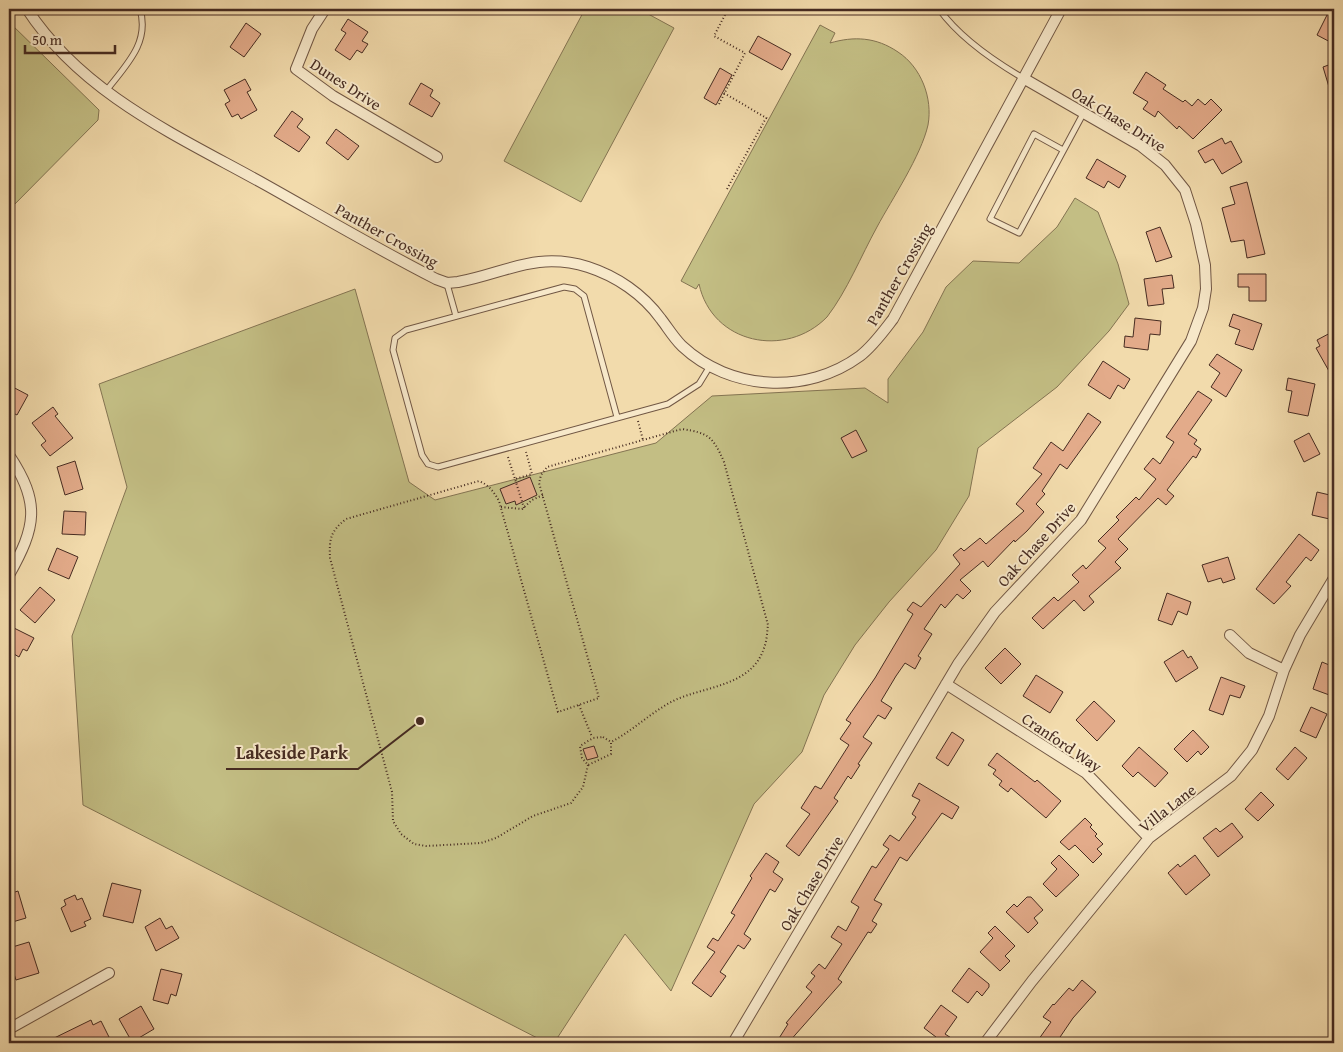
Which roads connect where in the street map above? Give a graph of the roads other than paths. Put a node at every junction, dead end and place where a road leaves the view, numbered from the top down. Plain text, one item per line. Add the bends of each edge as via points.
1 (27, 9) edge
2 (140, 9) edge
3 (325, 9) edge
4 (938, 9) edge
5 (1061, 9) edge
6 (1023, 78) junction
7 (106, 91) junction
8 (1083, 114) junction
9 (1063, 150) junction
10 (437, 157) dead end
11 (447, 283) junction
12 (456, 316) junction
13 (710, 365) junction
14 (617, 417) junction
15 (9, 456) edge
16 (9, 575) edge
17 (1334, 578) edge
18 (1230, 635) dead end
19 (1284, 670) junction
20 (946, 684) junction
21 (1149, 838) junction
22 (109, 973) dead end
23 (9, 1030) edge
24 (733, 1043) edge
25 (985, 1043) edge

1 - 7 street, Panther Crossing via 53,43
2 - 7 lane via 143,23 138,48
3 - 10 street, Dunes Drive via 312,30 296,69 333,96
4 - 6 lane via 998,64
5 - 6 street, Panther Crossing
6 - 8 street, Oak Chase Drive
6 - 13 street, Panther Crossing via 893,319 861,356 821,376 781,383 744,379
7 - 11 street, Panther Crossing via 139,114
8 - 9 lane
8 - 20 street, Oak Chase Drive via 1141,146 1165,165 1185,190 1205,265 1203,308 1191,341 1081,520 995,612
9 - 9 lane via 1034,134 990,219 1019,233
11 - 12 lane
11 - 13 street, Panther Crossing via 528,263 563,261 587,267 629,287 661,318 682,346
12 - 14 lane via 564,287 575,289 584,296
12 - 14 lane via 406,330 395,338 393,350 422,455 428,464 438,466
13 - 14 lane via 699,384 668,404
15 - 16 street via 23,476 31,504 31,528 26,545
17 - 19 street, Villa Lane via 1300,635
18 - 19 street via 1249,653
19 - 21 street, Villa Lane via 1252,750 1231,776
20 - 21 street, Cranford Way via 1086,773
20 - 24 street, Oak Chase Drive
21 - 25 street, Villa Lane
22 - 23 street

